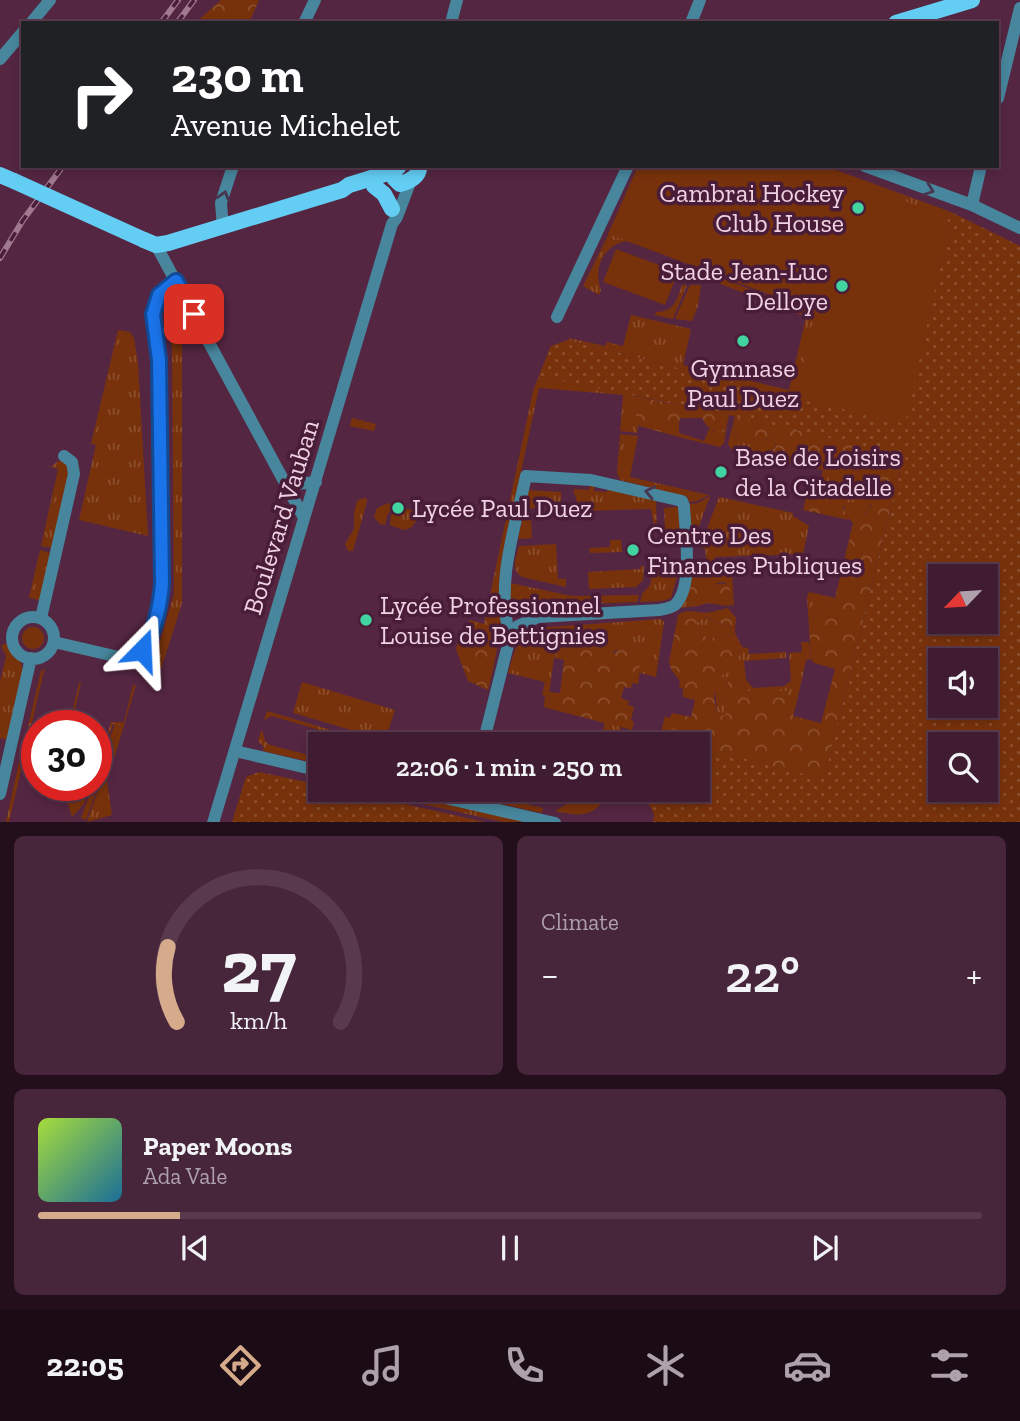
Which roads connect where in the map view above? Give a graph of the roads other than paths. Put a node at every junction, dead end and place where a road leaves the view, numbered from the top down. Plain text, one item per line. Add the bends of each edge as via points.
1 (50, 0) edge
2 (315, 0) edge
3 (457, 0) edge
4 (700, 0) edge
5 (971, 0) edge
6 (1017, 6) edge
7 (33, 21) edge
8 (305, 21) edge
9 (452, 21) edge
10 (692, 21) edge
11 (903, 21) edge
12 (21, 34) edge
13 (0, 59) edge
14 (999, 93) edge
15 (232, 168) edge
16 (627, 168) edge
17 (870, 168) edge
18 (981, 168) edge
19 (408, 173) edge
20 (7, 178) edge
21 (374, 186) junction
22 (342, 190) junction
23 (972, 205) junction
24 (392, 217) junction
25 (223, 227) junction
26 (1020, 228) edge
27 (150, 242) junction
28 (176, 281) junction
29 (557, 317) dead end
30 (64, 456) dead end
31 (316, 482) junction
32 (286, 485) junction
33 (304, 518) junction
34 (41, 618) junction
35 (510, 637) junction
36 (54, 642) junction
37 (31, 658) junction
38 (486, 732) edge
39 (234, 751) junction
40 (308, 768) edge
41 (0, 794) edge
42 (464, 802) edge
43 (468, 803) joint
44 (213, 822) edge
45 (555, 822) edge

1 - 7 street
2 - 8 street
3 - 9 street
4 - 10 street
5 - 11 main road
6 - 14 street
12 - 13 street
25 -> 15 street via 221,203
16 - 29 street
17 -> 23 street
18 - 23 street
19 - 21 main road
19 - 22 main road
19 - 24 street, Boulevard Vauban
20 - 27 main road, bridge
21 - 22 main road
21 - 24 main road via 384,194
22 - 25 main road
23 - 26 street
24 - 31 street, Boulevard Vauban
25 - 27 main road
27 - 28 street
28 - 32 street
28 - 36 street via 159,295 153,314 159,360 162,583 147,644 136,655 119,658
30 - 34 street via 72,461 74,474
31 - 32 street
31 - 33 street, Boulevard Vauban
32 - 33 street
33 - 39 street, Boulevard Vauban
34 - 36 street via 52,628
34 - 37 street via 23,620 13,634 17,650
35 -> 35 street via 518,626 538,617 674,606 687,571 684,504 679,499 584,479 526,476 504,582
35 - 38 street
36 - 37 street via 46,654
37 - 41 street
39 - 40 street
39 - 44 street, Boulevard Vauban
42 - 43 street
43 - 45 street

